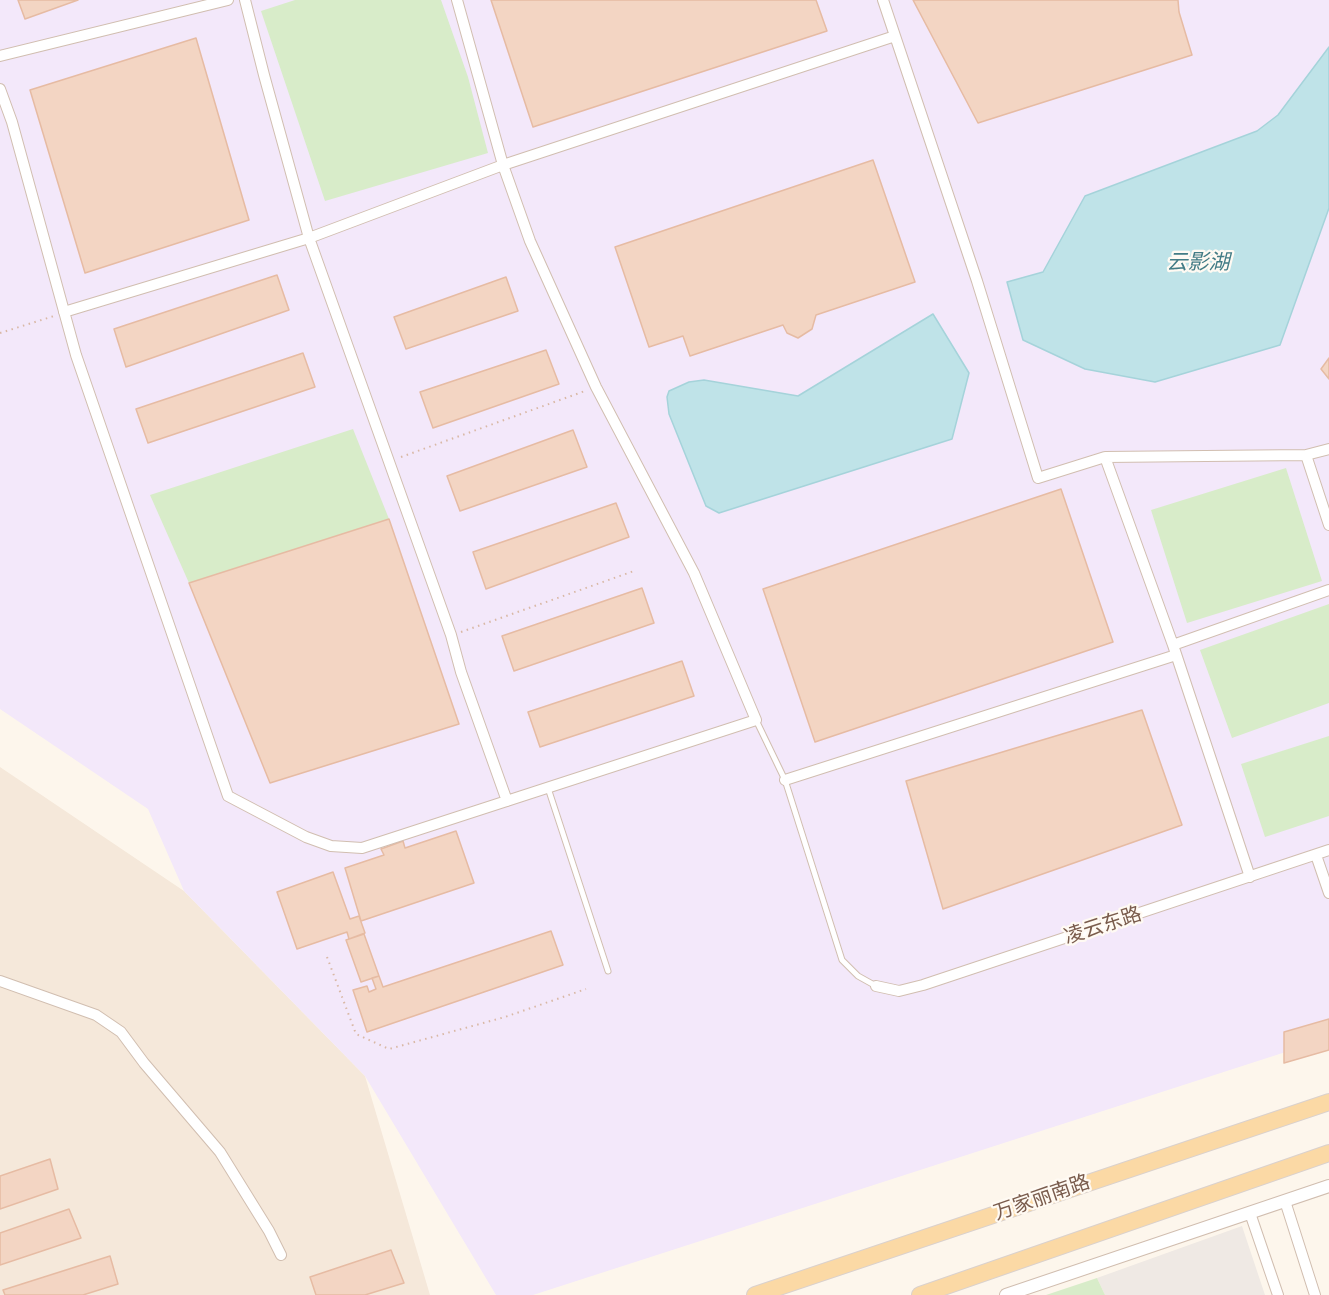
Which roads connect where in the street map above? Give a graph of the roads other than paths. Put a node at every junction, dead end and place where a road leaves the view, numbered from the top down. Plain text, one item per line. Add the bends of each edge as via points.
1 (228, 0) edge
2 (245, 0) edge
3 (457, 0) edge
4 (883, 0) edge
5 (896, 36) junction
6 (0, 56) edge
7 (0, 89) edge
8 (503, 165) junction
9 (309, 238) junction
10 (64, 312) junction
11 (1329, 449) edge
12 (1306, 455) junction
13 (1105, 457) junction
14 (1329, 525) edge
15 (1329, 590) edge
16 (1175, 650) junction
17 (756, 720) junction
18 (785, 780) junction
19 (548, 788) junction
20 (507, 801) junction
21 (1329, 850) edge
22 (1316, 855) junction
23 (1250, 877) junction
24 (1329, 893) edge
25 (608, 971) dead end
26 (0, 981) edge
27 (876, 986) joint
28 (1329, 1102) edge
29 (1329, 1154) edge
30 (1329, 1186) edge
31 (1285, 1201) junction
32 (1250, 1212) junction
33 (281, 1255) dead end
34 (755, 1295) edge
35 (920, 1295) edge
36 (1006, 1295) edge
37 (1278, 1295) edge
38 (1315, 1295) edge

1 - 6 street
2 - 9 street
3 - 8 street
4 - 5 street
5 - 8 street
5 - 13 street via 1038,478
7 - 10 street
8 - 9 street
8 - 17 street via 530,241 596,387 694,573
9 - 10 street
9 - 20 street
10 - 20 street via 228,796 306,837 331,846 362,848
11 - 12 street
12 - 13 street
12 - 14 street
13 - 16 street
15 - 16 street
16 - 18 street
16 - 23 street
17 - 18 lane
17 - 19 street
18 - 27 lane via 842,960
19 - 20 street
19 - 25 lane
21 - 22 street, 凌云东路
22 - 23 street, 凌云东路
22 - 24 street
23 - 27 street, 凌云东路 via 923,985 899,991
26 - 33 street via 96,1015 121,1032 220,1152
28 - 34 main road, 万家丽南路
29 - 35 main road
30 - 31 street
31 - 32 street
31 - 38 street
32 - 36 street
32 - 37 street

